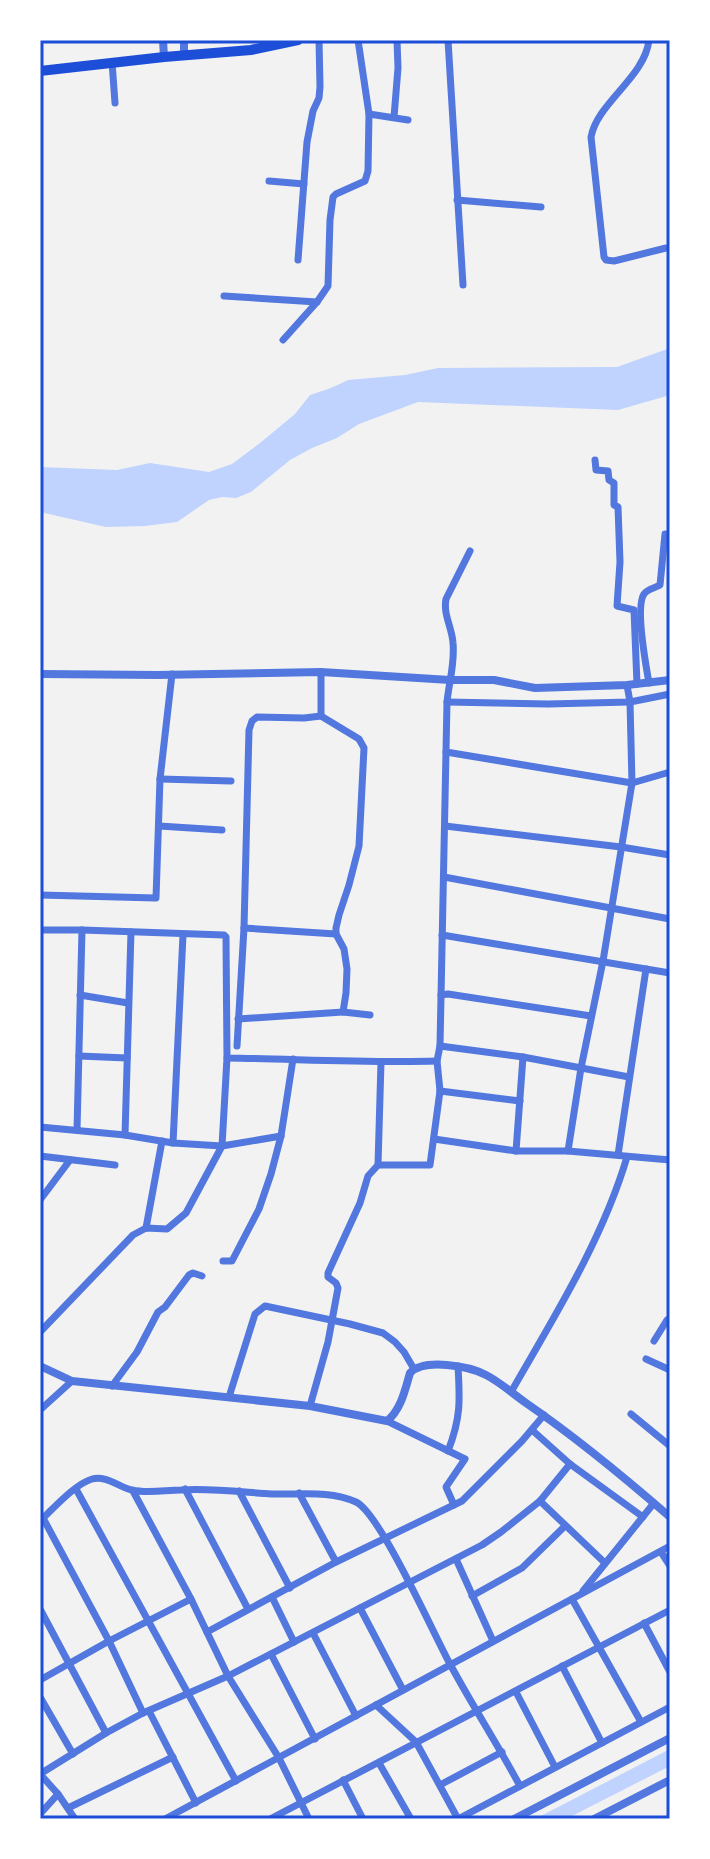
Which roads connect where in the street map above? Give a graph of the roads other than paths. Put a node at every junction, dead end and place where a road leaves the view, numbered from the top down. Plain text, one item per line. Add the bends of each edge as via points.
1 (163, 40) edge
2 (184, 40) edge
3 (298, 40) edge
4 (319, 40) edge
5 (358, 40) edge
6 (397, 40) edge
7 (448, 40) edge
8 (649, 40) edge
9 (184, 56) junction
10 (164, 57) junction
11 (112, 62) junction
12 (40, 71) edge
13 (115, 103) dead end
14 (369, 114) junction
15 (394, 117) junction
16 (408, 120) dead end
17 (269, 181) dead end
18 (304, 184) junction
19 (457, 200) junction
20 (541, 207) dead end
21 (666, 248) dead end
22 (298, 260) dead end
23 (463, 285) dead end
24 (224, 296) dead end
25 (317, 302) junction
26 (283, 340) dead end
27 (595, 460) dead end
28 (665, 534) dead end
29 (470, 551) dead end
30 (321, 672) junction
31 (40, 674) edge
32 (172, 674) junction
33 (450, 680) junction
34 (670, 680) edge
35 (649, 683) junction
36 (632, 684) junction
37 (670, 694) edge
38 (447, 702) junction
39 (630, 702) junction
40 (321, 716) junction
41 (446, 752) junction
42 (670, 772) edge
43 (160, 779) junction
44 (231, 781) dead end
45 (632, 783) junction
46 (159, 826) junction
47 (445, 826) junction
48 (222, 830) dead end
49 (621, 847) junction
50 (670, 855) edge
51 (444, 877) junction
52 (40, 895) edge
53 (611, 909) junction
54 (670, 919) edge
55 (244, 928) junction
56 (40, 930) edge
57 (82, 930) junction
58 (131, 932) junction
59 (336, 934) junction
60 (183, 935) junction
61 (442, 935) junction
62 (603, 961) junction
63 (646, 969) junction
64 (670, 973) edge
65 (80, 995) junction
66 (441, 995) junction
67 (128, 1003) junction
68 (343, 1012) junction
69 (370, 1015) dead end
70 (591, 1016) junction
71 (238, 1019) junction
72 (237, 1046) dead end
73 (440, 1046) junction
74 (79, 1056) junction
75 (523, 1057) junction
76 (127, 1058) junction
77 (227, 1058) junction
78 (293, 1059) junction
79 (437, 1061) junction
80 (381, 1062) junction
81 (581, 1068) junction
82 (629, 1077) junction
83 (440, 1091) junction
84 (520, 1101) junction
85 (40, 1127) edge
86 (77, 1130) junction
87 (125, 1135) junction
88 (281, 1136) junction
89 (434, 1139) junction
90 (162, 1141) junction
91 (173, 1143) junction
92 (222, 1146) junction
93 (516, 1151) junction
94 (568, 1151) junction
95 (618, 1155) junction
96 (40, 1156) edge
97 (627, 1157) junction
98 (670, 1159) edge
99 (70, 1160) junction
100 (115, 1165) dead end
101 (378, 1165) junction
102 (40, 1200) edge
103 (146, 1228) junction
104 (223, 1261) dead end
105 (202, 1276) dead end
106 (669, 1317) edge
107 (333, 1320) junction
108 (40, 1332) edge
109 (654, 1341) dead end
110 (646, 1359) dead end
111 (40, 1366) edge
112 (458, 1366) junction
113 (414, 1369) junction
114 (670, 1370) edge
115 (72, 1381) junction
116 (112, 1386) junction
117 (511, 1392) junction
118 (229, 1397) junction
119 (310, 1406) junction
120 (40, 1410) edge
121 (631, 1414) dead end
122 (544, 1415) junction
123 (387, 1421) junction
124 (532, 1430) junction
125 (670, 1446) edge
126 (448, 1451) junction
127 (570, 1464) junction
128 (76, 1489) junction
129 (185, 1489) junction
130 (133, 1491) junction
131 (239, 1491) junction
132 (299, 1493) junction
133 (540, 1501) junction
134 (654, 1503) junction
135 (454, 1505) junction
136 (643, 1517) junction
137 (670, 1517) edge
138 (42, 1519) edge
139 (565, 1526) junction
140 (384, 1538) junction
141 (670, 1546) edge
142 (661, 1552) junction
143 (456, 1559) junction
144 (336, 1562) junction
145 (605, 1563) junction
146 (670, 1566) edge
147 (409, 1583) junction
148 (290, 1588) junction
149 (581, 1593) junction
150 (472, 1596) junction
151 (272, 1597) junction
152 (191, 1599) junction
153 (572, 1599) junction
154 (360, 1608) junction
155 (40, 1609) edge
156 (248, 1609) junction
157 (670, 1610) edge
158 (148, 1622) junction
159 (644, 1623) junction
160 (207, 1632) junction
161 (313, 1633) junction
162 (109, 1641) junction
163 (493, 1641) junction
164 (294, 1642) junction
165 (599, 1647) junction
166 (271, 1654) junction
167 (69, 1664) junction
168 (450, 1665) junction
169 (562, 1666) junction
170 (670, 1672) edge
171 (228, 1676) junction
172 (40, 1680) edge
173 (403, 1690) junction
174 (516, 1692) junction
175 (187, 1695) junction
176 (40, 1697) edge
177 (376, 1705) junction
178 (670, 1707) edge
179 (477, 1711) junction
180 (146, 1712) junction
181 (356, 1716) junction
182 (641, 1722) junction
183 (106, 1733) junction
184 (670, 1738) edge
185 (315, 1739) junction
186 (416, 1742) junction
187 (602, 1743) junction
188 (502, 1752) junction
189 (73, 1754) junction
190 (173, 1757) junction
191 (279, 1758) junction
192 (379, 1763) junction
193 (555, 1767) junction
194 (40, 1774) edge
195 (343, 1780) junction
196 (670, 1780) edge
197 (236, 1781) junction
198 (440, 1785) junction
199 (520, 1786) junction
200 (58, 1794) junction
201 (302, 1802) junction
202 (196, 1803) junction
203 (68, 1808) junction
204 (180, 1811) junction
205 (40, 1814) edge
206 (75, 1819) edge
207 (165, 1819) edge
208 (190, 1819) edge
209 (270, 1819) edge
210 (309, 1819) edge
211 (363, 1819) edge
212 (411, 1819) edge
213 (514, 1819) edge
214 (594, 1819) edge

1 - 10 street
2 - 9 street
3 - 9 main road
4 - 18 street via 319,98 309,126
5 - 14 street
6 - 15 street
7 - 19 street
8 - 21 street via 591,137 606,260
9 - 10 main road
10 - 11 main road
11 - 12 main road
11 - 13 street
14 - 15 street
14 - 25 street via 368,171 365,181 333,197 328,286
15 - 16 street
17 - 18 street
18 - 22 street
19 - 20 street
19 - 23 street
24 - 25 street
25 - 26 street
27 - 36 street via 596,470 608,471 614,483 618,507 617,606 634,610
28 - 35 street via 660,585 642,598
29 - 33 street via 444,607 453,642
30 - 32 street
30 - 33 street
30 - 40 street
31 - 32 street
32 - 43 street
33 - 36 street via 494,680 535,688
33 - 38 street
34 - 35 street
35 - 36 street
36 - 39 street
37 - 39 street
38 - 39 street
38 - 41 street
39 - 45 street
40 - 55 street via 252,721
40 - 59 street via 359,739 364,748 359,846
41 - 45 street
41 - 47 street
42 - 45 street
43 - 44 street
43 - 46 street
45 - 49 street
46 - 48 street
46 - 52 street via 156,898
47 - 49 street
47 - 51 street
49 - 50 street
49 - 53 street
51 - 53 street
51 - 61 street
53 - 54 street
53 - 62 street
55 - 59 street
55 - 71 street
56 - 57 street
57 - 58 street
57 - 65 street
58 - 60 street
58 - 67 street
59 - 68 street via 347,969
60 - 77 street via 226,937
60 - 91 street
61 - 62 street
61 - 66 street
62 - 63 street
62 - 70 street
63 - 64 street
63 - 82 street
65 - 67 street
65 - 74 street
66 - 70 street
66 - 73 street
67 - 76 street
68 - 69 street
68 - 71 street
70 - 81 street
71 - 72 street
73 - 75 street
73 - 79 street
74 - 76 street
74 - 86 street
75 - 81 street
75 - 84 street
76 - 87 street
77 - 78 street
77 - 92 street
78 - 80 street
78 - 88 street
79 - 80 street
79 - 83 street
80 - 101 street
81 - 82 street
81 - 94 street
82 - 95 street
83 - 84 street
83 - 89 street
84 - 93 street
85 - 86 street
86 - 87 street
87 - 90 street
88 - 92 street
88 - 104 street via 259,1209 232,1261
89 - 93 street
89 - 101 street via 430,1165
90 - 91 street
90 - 103 street
91 - 92 street
92 - 103 street via 186,1213 167,1229
93 - 94 street
94 - 95 street
95 - 97 street
96 - 99 street
97 - 98 street
97 - 117 street via 587,1254
99 - 100 street
99 - 102 street
101 - 107 street via 368,1176 328,1273 338,1286
103 - 108 street via 133,1235
105 - 116 street via 189,1275 158,1312
106 - 109 street
107 - 113 street via 383,1333
107 - 118 street via 260,1308
107 - 119 street
110 - 114 street
111 - 115 street
112 - 113 street
112 - 117 street via 483,1373
112 - 126 street via 459,1418
113 - 123 street
115 - 116 street
115 - 120 street
116 - 118 street
117 - 122 street
118 - 119 street
119 - 123 street
121 - 125 street
122 - 124 street
122 - 134 street
123 - 126 street
124 - 127 street
124 - 135 street
126 - 135 street via 465,1459 446,1487
127 - 133 street
127 - 136 street
128 - 130 street via 97,1478
128 - 138 street
128 - 158 street
129 - 130 street
129 - 131 street
129 - 156 street
130 - 152 street
131 - 132 street
131 - 148 street
132 - 140 street via 354,1501
132 - 144 street
133 - 139 street
133 - 143 street
134 - 136 street
134 - 137 street
135 - 140 street
136 - 145 street
138 - 162 street
139 - 145 street
139 - 150 street via 522,1568
140 - 144 street
140 - 147 street
141 - 142 street
142 - 146 street
142 - 149 street
143 - 147 street
143 - 150 street
144 - 148 street
145 - 149 street
147 - 154 street
147 - 168 street
148 - 151 street
149 - 153 street
150 - 163 street
151 - 156 street
151 - 164 street
152 - 158 street
152 - 160 street
153 - 163 street
153 - 165 street
154 - 161 street
154 - 173 street
155 - 167 street
156 - 160 street
157 - 159 street
158 - 162 street
158 - 175 street
159 - 165 street
159 - 170 street
160 - 171 street
161 - 164 street
161 - 181 street
162 - 167 street
162 - 180 street
163 - 168 street
164 - 166 street
165 - 169 street
165 - 182 street
166 - 171 street
166 - 185 street
167 - 172 street
167 - 183 street
168 - 173 street
168 - 179 street
169 - 174 street
169 - 187 street
171 - 175 street
171 - 191 street
173 - 177 street
174 - 179 street
174 - 193 street
175 - 180 street
175 - 197 street
176 - 189 street
177 - 181 street
177 - 186 street
178 - 182 street
179 - 186 street
179 - 188 street
180 - 183 street
180 - 190 street
181 - 185 street
182 - 187 street
183 - 189 street
184 - 213 street
185 - 191 street
186 - 192 street
186 - 198 street
187 - 193 street
188 - 198 street
188 - 199 street
189 - 194 street
190 - 202 street
190 - 203 street
191 - 197 street
191 - 201 street
192 - 195 street
192 - 212 street
193 - 199 street
194 - 200 street
195 - 201 street
195 - 211 street
196 - 214 street
197 - 202 street
198 - 199 street via 458,1819
200 - 203 street
200 - 205 street
201 - 209 street
201 - 210 street
202 - 204 street
203 - 206 street
204 - 207 street
204 - 208 street

